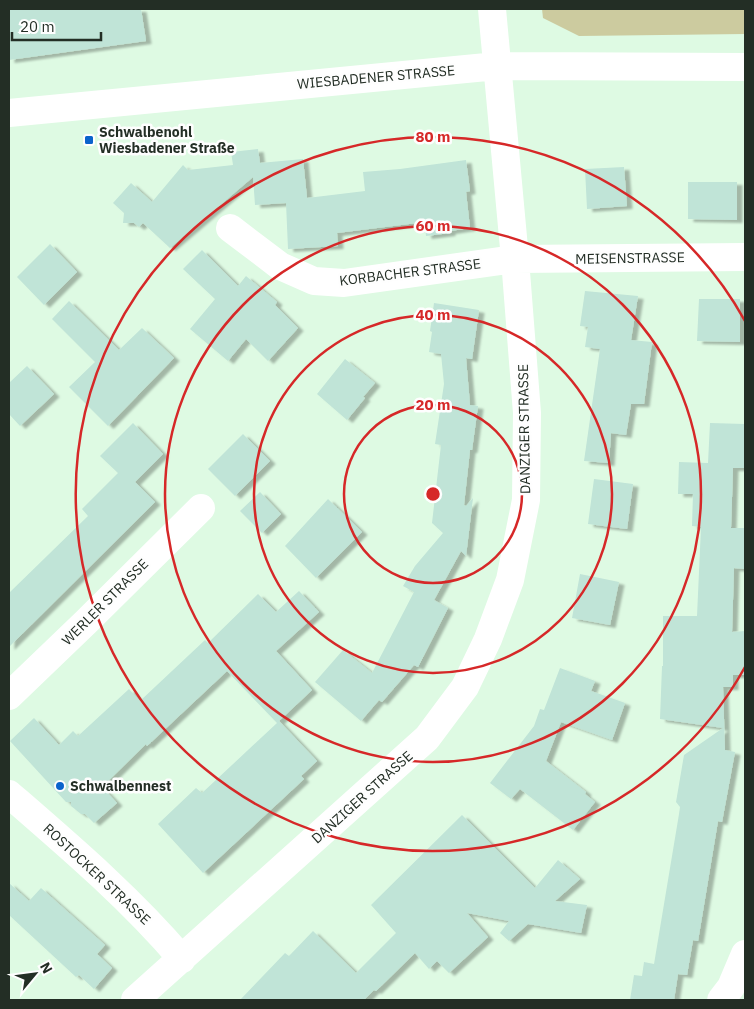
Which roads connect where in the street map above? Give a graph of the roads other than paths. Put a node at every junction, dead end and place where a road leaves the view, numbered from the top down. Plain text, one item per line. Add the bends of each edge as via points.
1 (492, 9) edge
2 (497, 66) junction
3 (745, 67) edge
4 (9, 113) edge
5 (230, 228) dead end
6 (745, 257) edge
7 (515, 259) junction
8 (201, 508) dead end
9 (9, 696) edge
10 (9, 794) edge
11 (745, 954) edge
12 (182, 959) junction
13 (135, 1000) edge
14 (721, 1000) edge

1 - 2 street, DANZIGER STRASSE
2 - 3 street, WIESBADENER STRASSE
2 - 4 street, WIESBADENER STRASSE
2 - 7 street, DANZIGER STRASSE
5 - 7 street, KORBACHER STRASSE via 280,266 314,281 344,282
6 - 7 street, MEISENSTRASSE
7 - 12 street, DANZIGER STRASSE via 527,413 526,500 510,580 488,639 465,687 427,738
8 - 9 street, WERLER STRASSE
10 - 12 street, ROSTOCKER STRASSE via 157,930
11 - 14 street via 731,987
12 - 13 street, DANZIGER STRASSE

